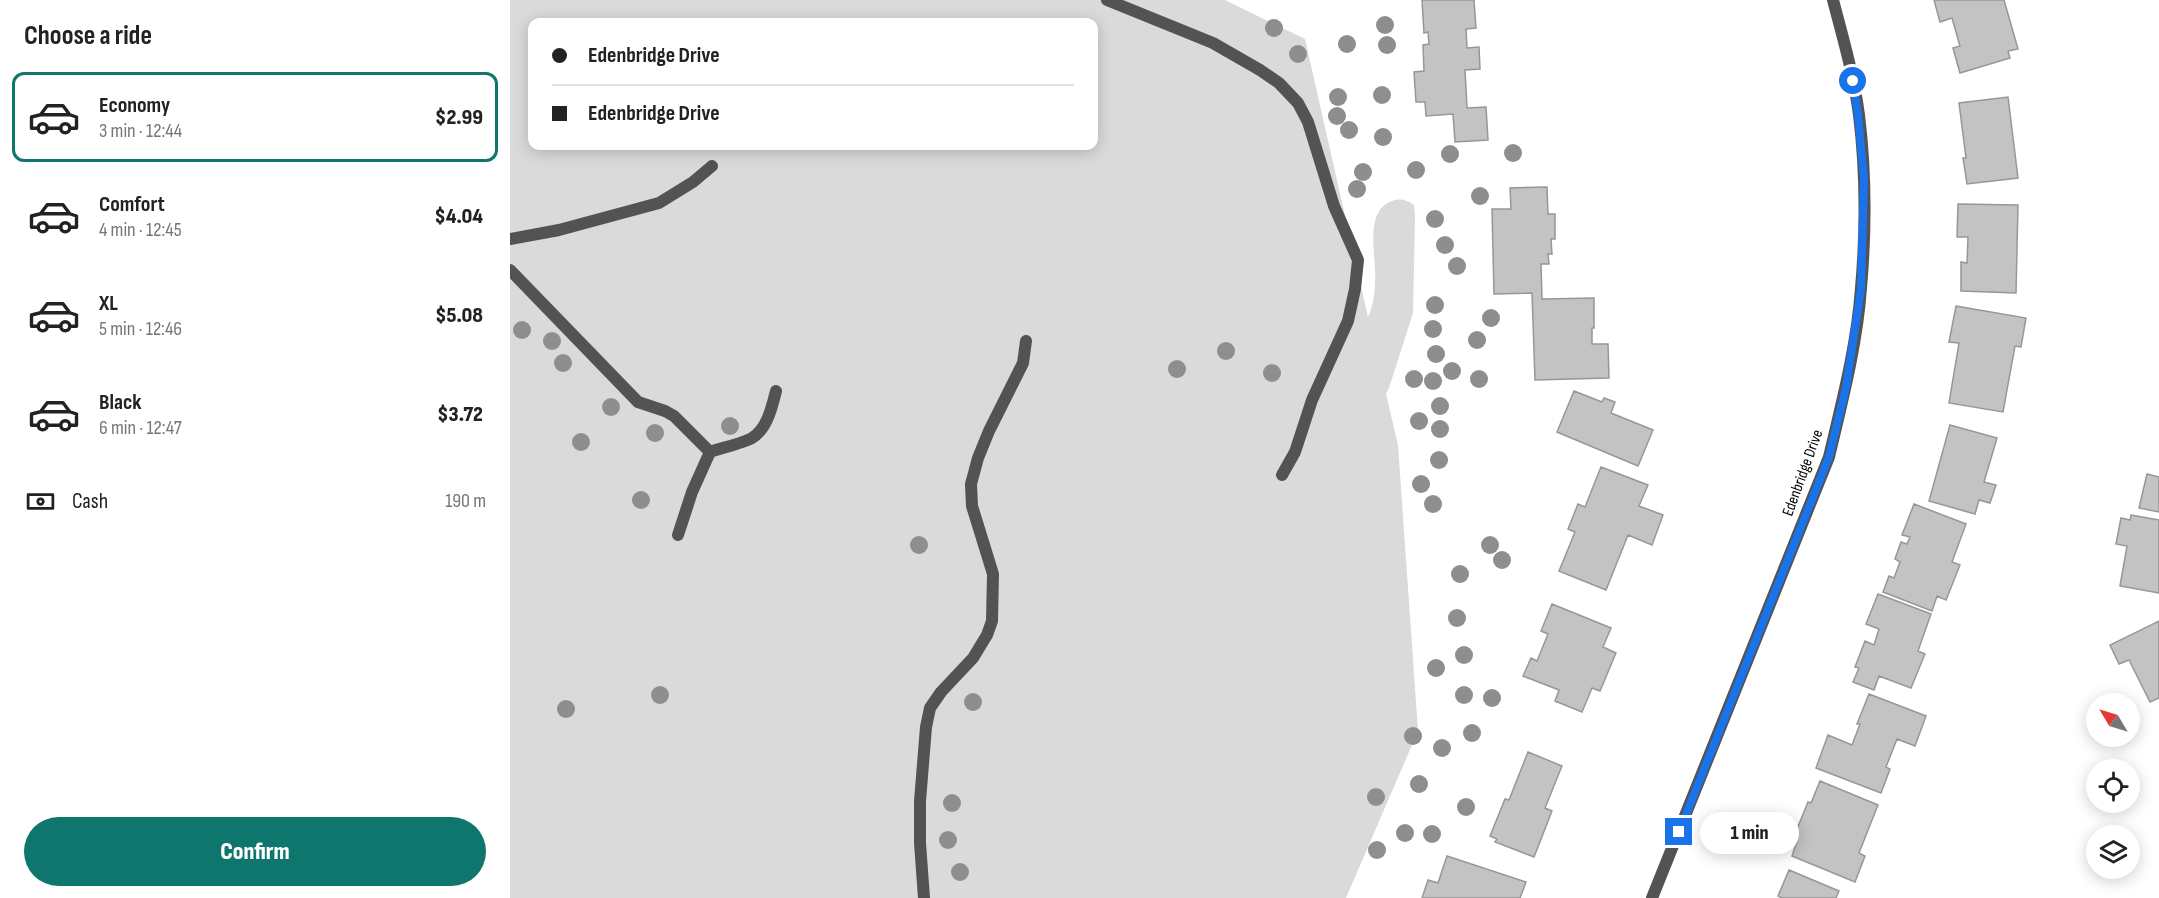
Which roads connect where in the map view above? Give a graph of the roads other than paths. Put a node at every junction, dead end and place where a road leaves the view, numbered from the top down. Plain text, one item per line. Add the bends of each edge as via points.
1 (1107, 0) edge
2 (1833, 0) edge
3 (712, 166) dead end
4 (510, 239) edge
5 (510, 270) edge
6 (1026, 341) dead end
7 (776, 391) dead end
8 (710, 452) junction
9 (1282, 475) dead end
10 (678, 535) dead end
11 (924, 898) edge
12 (1652, 898) edge

1 - 9 street via 1213,43 1260,70 1298,103 1308,123 1334,206 1358,260 1348,321
2 - 12 street, Edenbridge Drive via 1850,64 1864,179 1861,289 1846,387 1829,457
3 - 4 street via 659,203 559,231
5 - 8 street via 638,402 674,416
6 - 11 street via 1023,363 989,431 971,484 972,506 993,574 992,621 973,658 930,708 926,727 920,801
7 - 8 street via 762,430 752,439
8 - 10 street

